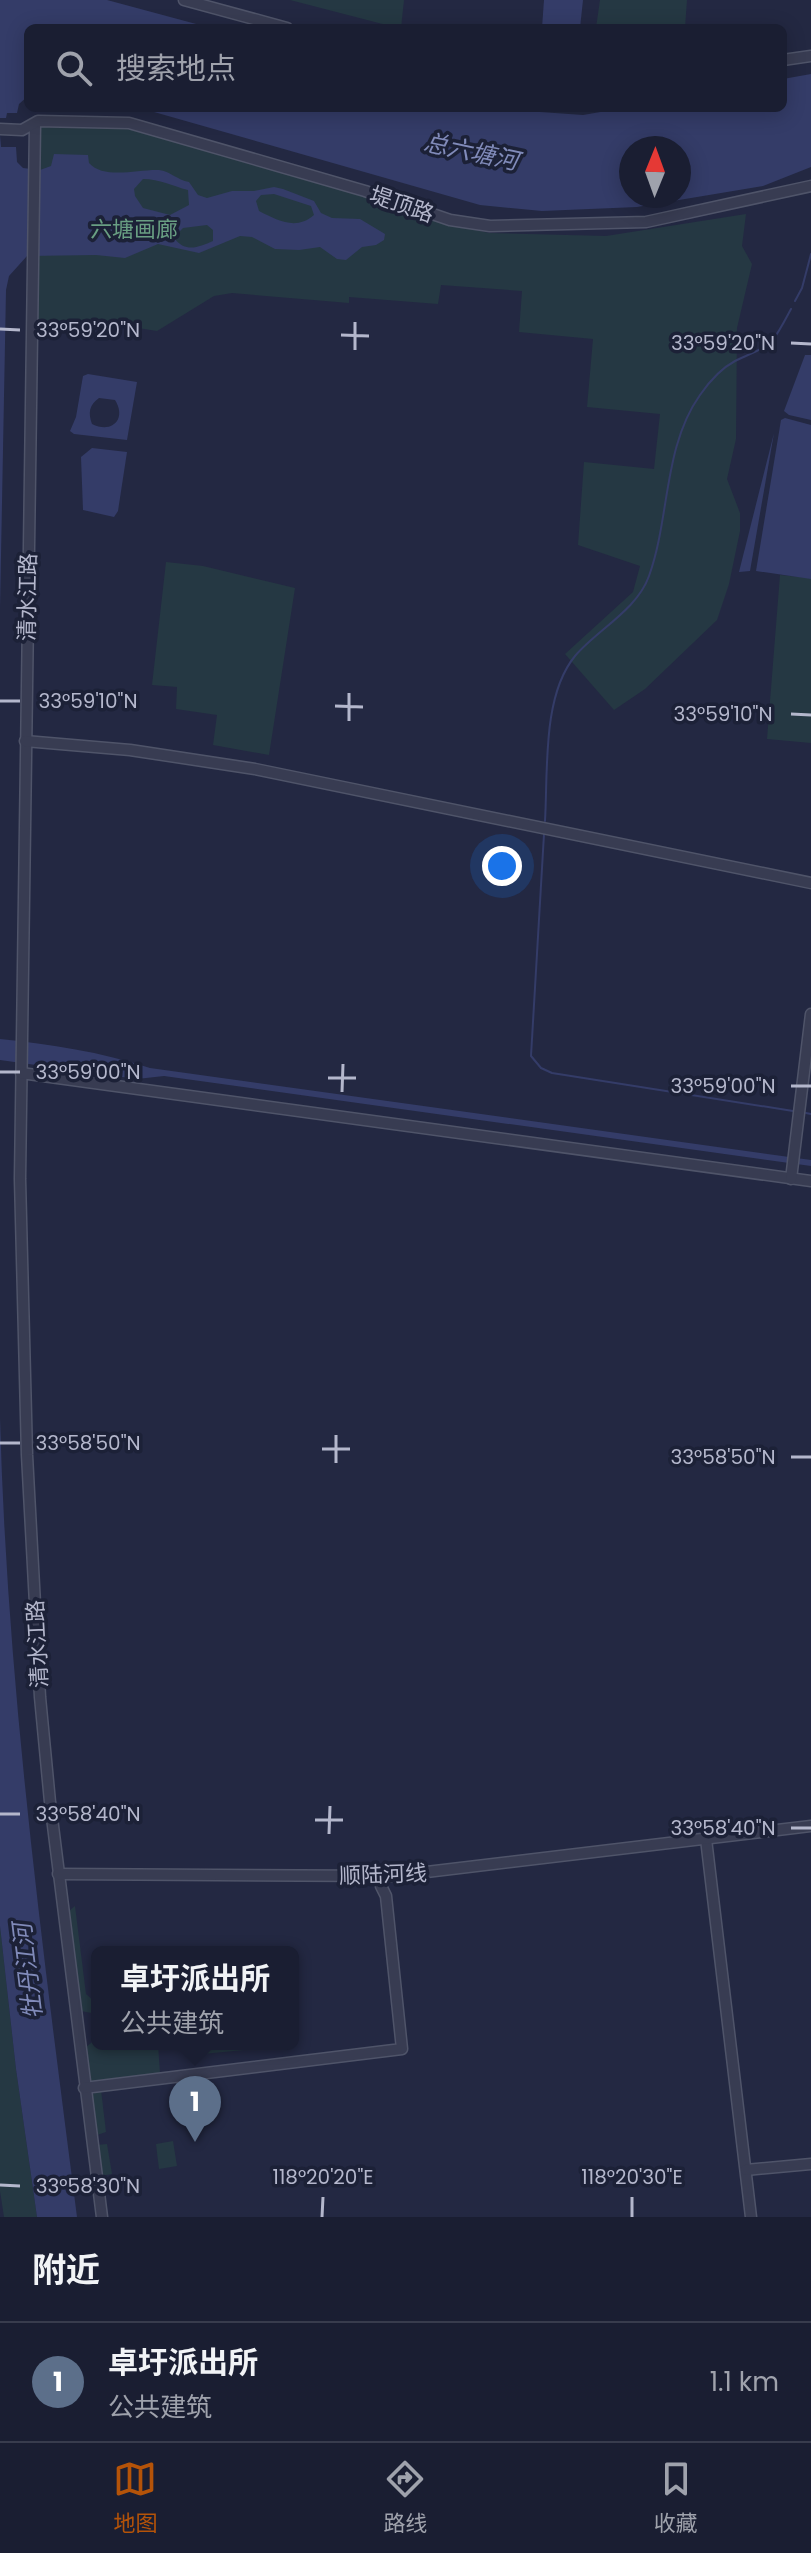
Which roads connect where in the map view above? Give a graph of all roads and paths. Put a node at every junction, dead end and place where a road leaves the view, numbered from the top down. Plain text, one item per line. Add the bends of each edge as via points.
1 (184, 0) edge
2 (272, 24) edge
3 (811, 56) edge
4 (787, 59) edge
5 (35, 124) junction
6 (0, 129) edge
7 (811, 186) edge
8 (25, 741) junction
9 (811, 883) edge
10 (811, 1014) edge
11 (21, 1070) junction
12 (791, 1175) junction
13 (811, 1181) edge
14 (811, 1826) edge
15 (706, 1839) junction
16 (58, 1874) junction
17 (380, 1876) junction
18 (84, 2088) junction
19 (811, 2164) edge
20 (746, 2170) junction
21 (102, 2217) edge
22 (751, 2217) edge

1 - 2 street
3 - 4 street
5 - 6 street, 堤顶路
5 - 7 street, 堤顶路 via 129,123 450,220 490,226 646,222
5 - 8 street, 清水江路
8 - 9 street via 255,769
8 - 11 street, 清水江路
10 - 12 street
11 - 12 street
11 - 16 street, 清水江路 via 27,1469 40,1697
12 - 13 street
14 - 15 street, 顺陆河线
15 - 17 street, 顺陆河线
15 - 20 street
16 - 17 street, 顺陆河线
16 - 18 street, 清水江路
17 - 18 street via 402,2049
18 - 21 street, 清水江路
19 - 20 street
20 - 22 street

